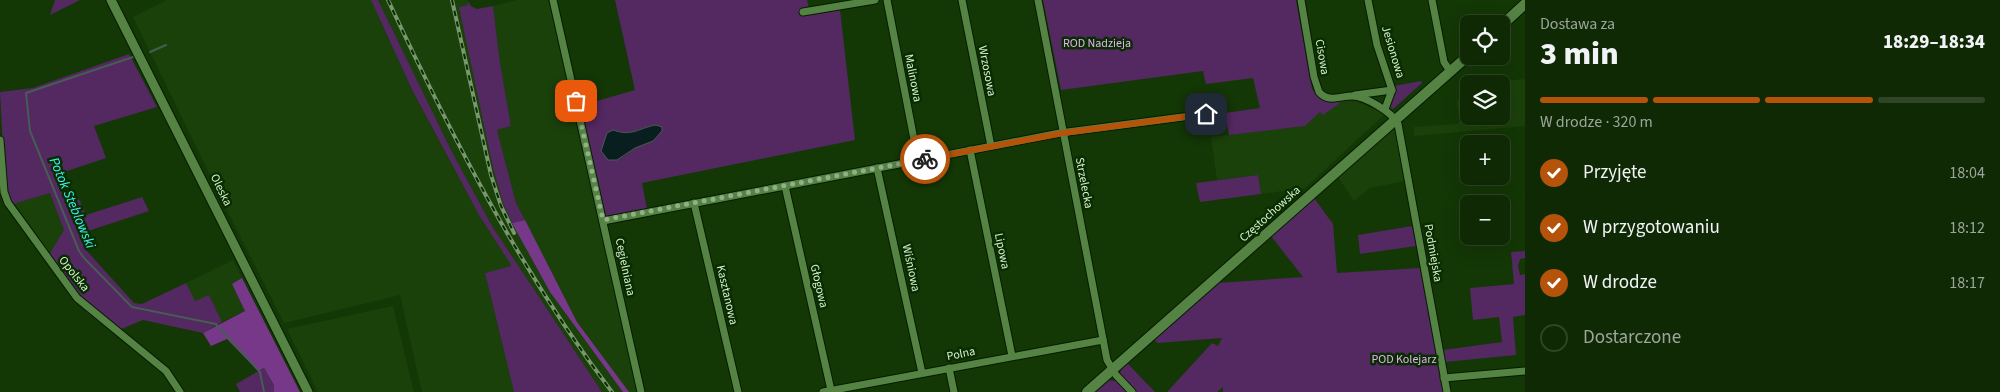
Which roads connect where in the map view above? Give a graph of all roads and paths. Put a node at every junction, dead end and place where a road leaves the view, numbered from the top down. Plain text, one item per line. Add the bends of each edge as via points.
1 (111, 0) edge
2 (553, 0) edge
3 (875, 0) edge
4 (887, 0) edge
5 (962, 0) edge
6 (1038, 0) edge
7 (1301, 0) edge
8 (1368, 0) edge
9 (1432, 0) edge
10 (1525, 4) edge
11 (803, 12) dead end
12 (1510, 18) edge
13 (1460, 62) edge
14 (1450, 71) junction
15 (1392, 90) junction
16 (1354, 95) junction
17 (1386, 109) junction
18 (1206, 114) dead end
19 (1395, 118) junction
20 (1063, 133) junction
21 (0, 140) edge
22 (991, 146) junction
23 (970, 150) junction
24 (918, 160) junction
25 (877, 168) junction
26 (785, 186) junction
27 (694, 203) junction
28 (603, 220) junction
29 (1103, 340) junction
30 (1012, 356) junction
31 (949, 368) junction
32 (1112, 370) junction
33 (1525, 370) edge
34 (922, 373) junction
35 (1444, 378) junction
36 (832, 391) edge
37 (180, 392) edge
38 (308, 392) edge
39 (641, 392) edge
40 (738, 392) edge
41 (823, 392) edge
42 (954, 392) edge
43 (1087, 392) edge
44 (1132, 392) edge
45 (1447, 392) edge

1 - 38 street, Oleska
2 - 28 street, Cegielniana
3 - 11 street
4 - 24 street, Malinowa
5 - 22 street, Wrzosowa
6 - 20 street, Strzelecka
7 - 16 street, Cisowa via 1319,92 1328,98
8 - 15 street, Jesionowa via 1377,45
9 - 14 street via 1444,62
10 - 12 main road
13 - 14 main road, Częstochowska
14 - 19 main road, Częstochowska
15 - 16 street, Cisowa
15 - 17 street, Jesionowa
16 - 17 street
17 - 19 street
18 - 20 street
19 - 32 main road, Częstochowska
19 - 35 street, Podmiejska
20 - 22 street
20 - 29 street, Strzelecka
21 - 37 street, Opolska via 5,196 24,226 77,298 166,371
22 - 23 street
23 - 24 street
23 - 30 street, Lipowa
24 - 25 street
25 - 26 street
25 - 34 street, Wiśniowa
26 - 27 street
26 - 36 street, Głogowa
27 - 28 street
27 - 40 street, Kasztanowa
28 - 39 street, Cegielniana
29 - 30 street, Polna
29 - 32 street, Strzelecka
30 - 31 street, Polna
31 - 34 street, Polna
31 - 42 street
32 - 43 main road, Częstochowska
32 - 44 street
33 - 35 street
34 - 36 street, Polna
35 - 45 street, Podmiejska
36 - 41 street, Polna

